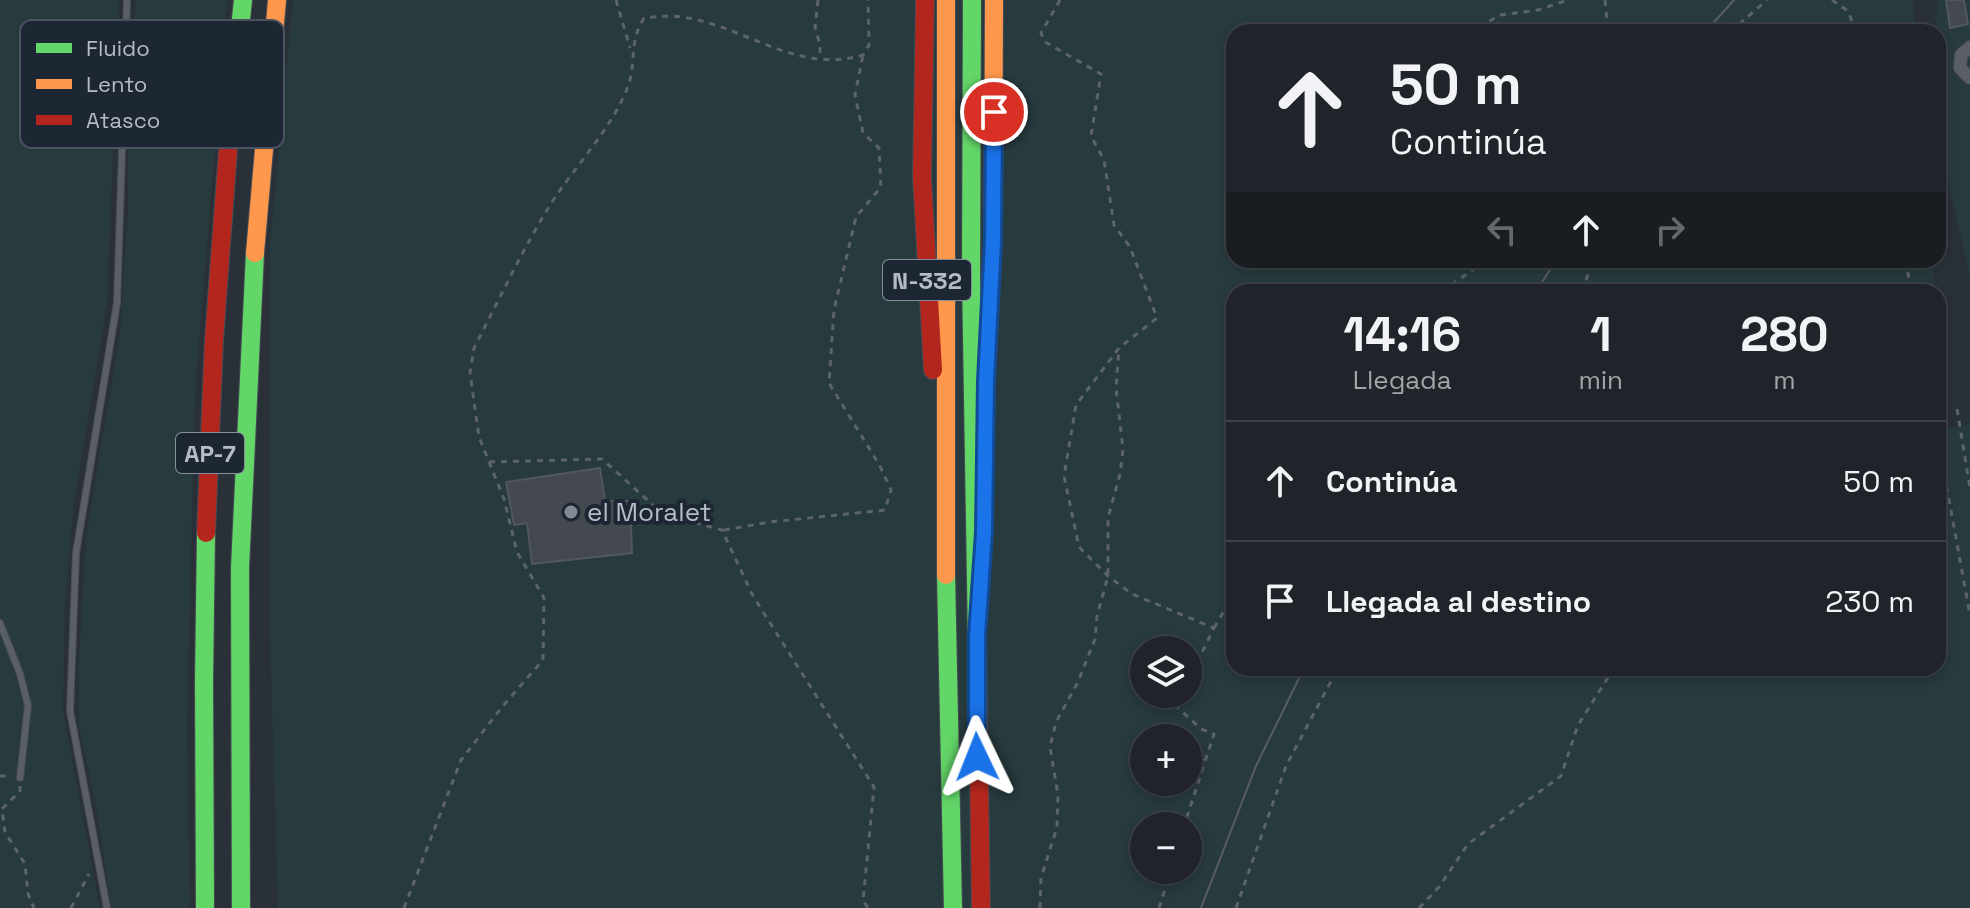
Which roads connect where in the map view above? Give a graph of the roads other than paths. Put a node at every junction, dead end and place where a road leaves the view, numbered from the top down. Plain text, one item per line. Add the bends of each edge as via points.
1 (127, 0) edge
2 (243, 0) edge
3 (277, 0) edge
4 (925, 0) edge
5 (946, 0) edge
6 (972, 0) edge
7 (994, 0) edge
8 (126, 20) edge
9 (241, 20) edge
10 (275, 20) edge
11 (1970, 47) edge
12 (1970, 78) edge
13 (122, 148) edge
14 (228, 148) edge
15 (263, 148) edge
16 (947, 560) junction
17 (0, 623) edge
18 (977, 636) junction
19 (20, 778) road end
20 (107, 908) edge
21 (205, 908) edge
22 (241, 908) edge
23 (953, 908) edge
24 (981, 908) edge

1 - 8 lane
2 - 9 highway, AP-7
3 - 10 highway, AP-7
4 - 16 highway, N-332 via 922,177
5 - 16 highway, N-332
6 - 18 highway, N-332
7 - 18 highway via 993,241
11 - 12 street via 1961,55 1960,68
13 - 20 lane via 117,303 76,553 70,711
14 - 21 highway, AP-7 via 212,378
15 - 22 highway, AP-7 via 238,684
16 - 23 highway, N-332
17 - 19 lane via 28,705
18 - 24 highway, N-332

